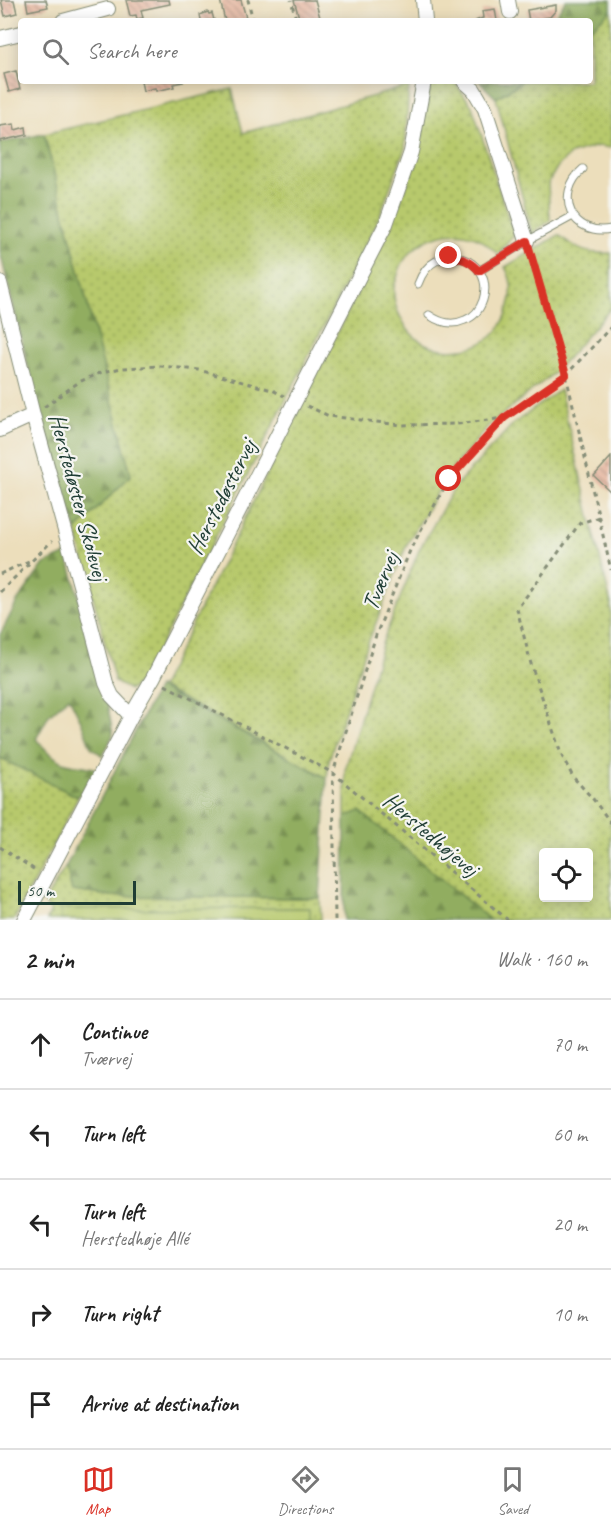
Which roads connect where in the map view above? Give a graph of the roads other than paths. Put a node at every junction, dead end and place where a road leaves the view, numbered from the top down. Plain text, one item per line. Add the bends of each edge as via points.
1 (423, 0) edge
2 (108, 9) dead end
3 (74, 18) edge
4 (425, 18) edge
5 (18, 34) edge
6 (0, 38) edge
7 (423, 84) edge
8 (467, 84) edge
9 (583, 169) dead end
10 (573, 216) junction
11 (611, 229) edge
12 (527, 241) junction
13 (479, 271) junction
14 (0, 283) edge
15 (418, 284) dead end
16 (429, 315) dead end
17 (33, 415) junction
18 (0, 430) edge
19 (131, 716) junction
20 (24, 920) edge

1 - 4 street
2 - 3 street
5 - 6 street
7 - 19 street, Herstedøstervej via 411,152 386,224
8 - 12 street via 485,109
9 - 10 lane via 568,190
10 - 11 lane via 586,227
10 - 12 lane
12 - 13 lane
13 - 15 lane via 466,260 449,256 426,268
13 - 16 lane via 485,288 477,312 462,322 445,323
14 - 17 street, Herstedøster Skolevej
17 - 18 street
17 - 19 street, Herstedøster Skolevej via 106,683 112,696
19 - 20 street, Herstedøstervej

